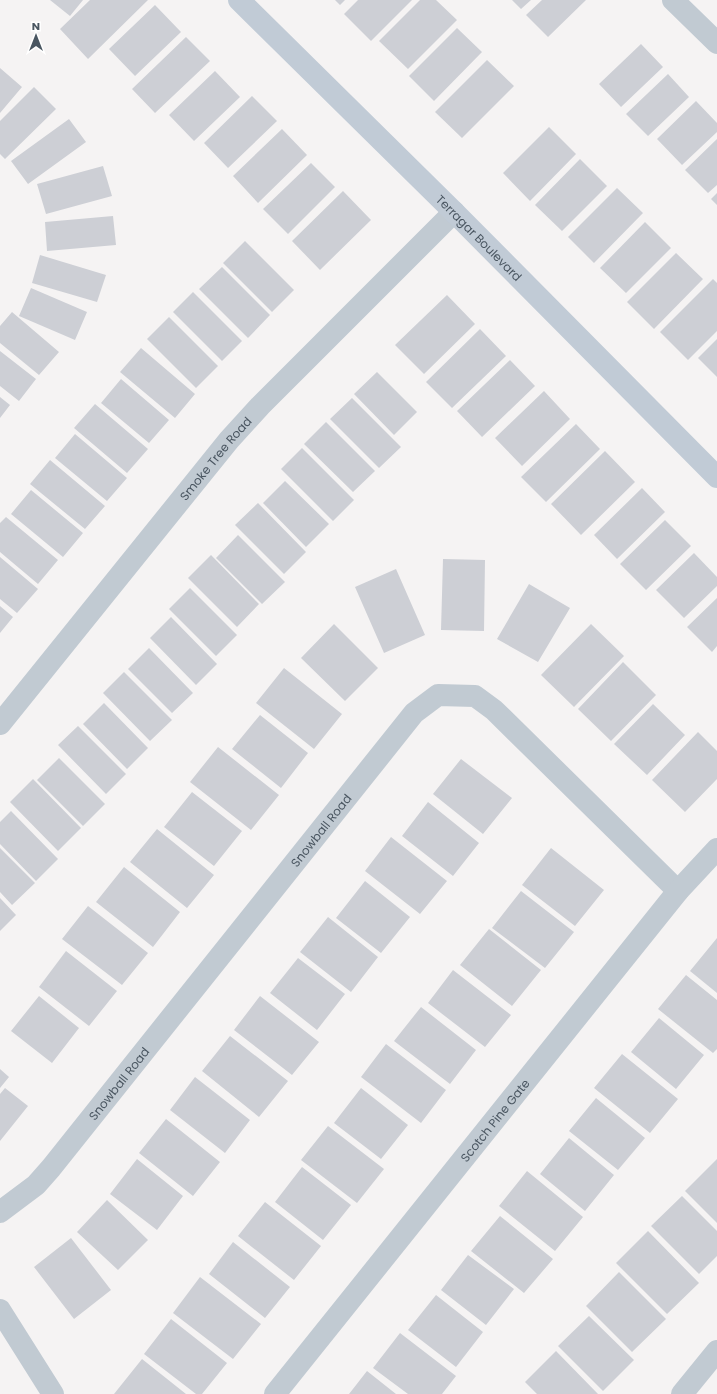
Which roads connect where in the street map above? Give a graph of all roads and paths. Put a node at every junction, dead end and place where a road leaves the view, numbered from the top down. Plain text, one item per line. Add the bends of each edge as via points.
1 (238, 0) edge
2 (674, 0) edge
3 (717, 43) edge
4 (454, 212) junction
5 (717, 477) edge
6 (0, 724) edge
7 (717, 849) edge
8 (678, 891) junction
9 (0, 1212) edge
10 (0, 1310) edge
11 (717, 1351) edge
12 (53, 1394) edge
13 (275, 1394) edge
14 (682, 1394) edge

1 - 4 street, Terragar Boulevard
2 - 3 street
4 - 5 street, Terragar Boulevard
4 - 6 street, Smoke Tree Road via 229,440
7 - 8 street, Scotch Pine Gate
8 - 9 street, Snowball Road via 494,710 475,696 438,695 414,713 51,1168 36,1185
8 - 13 street, Scotch Pine Gate
10 - 12 street
11 - 14 street

